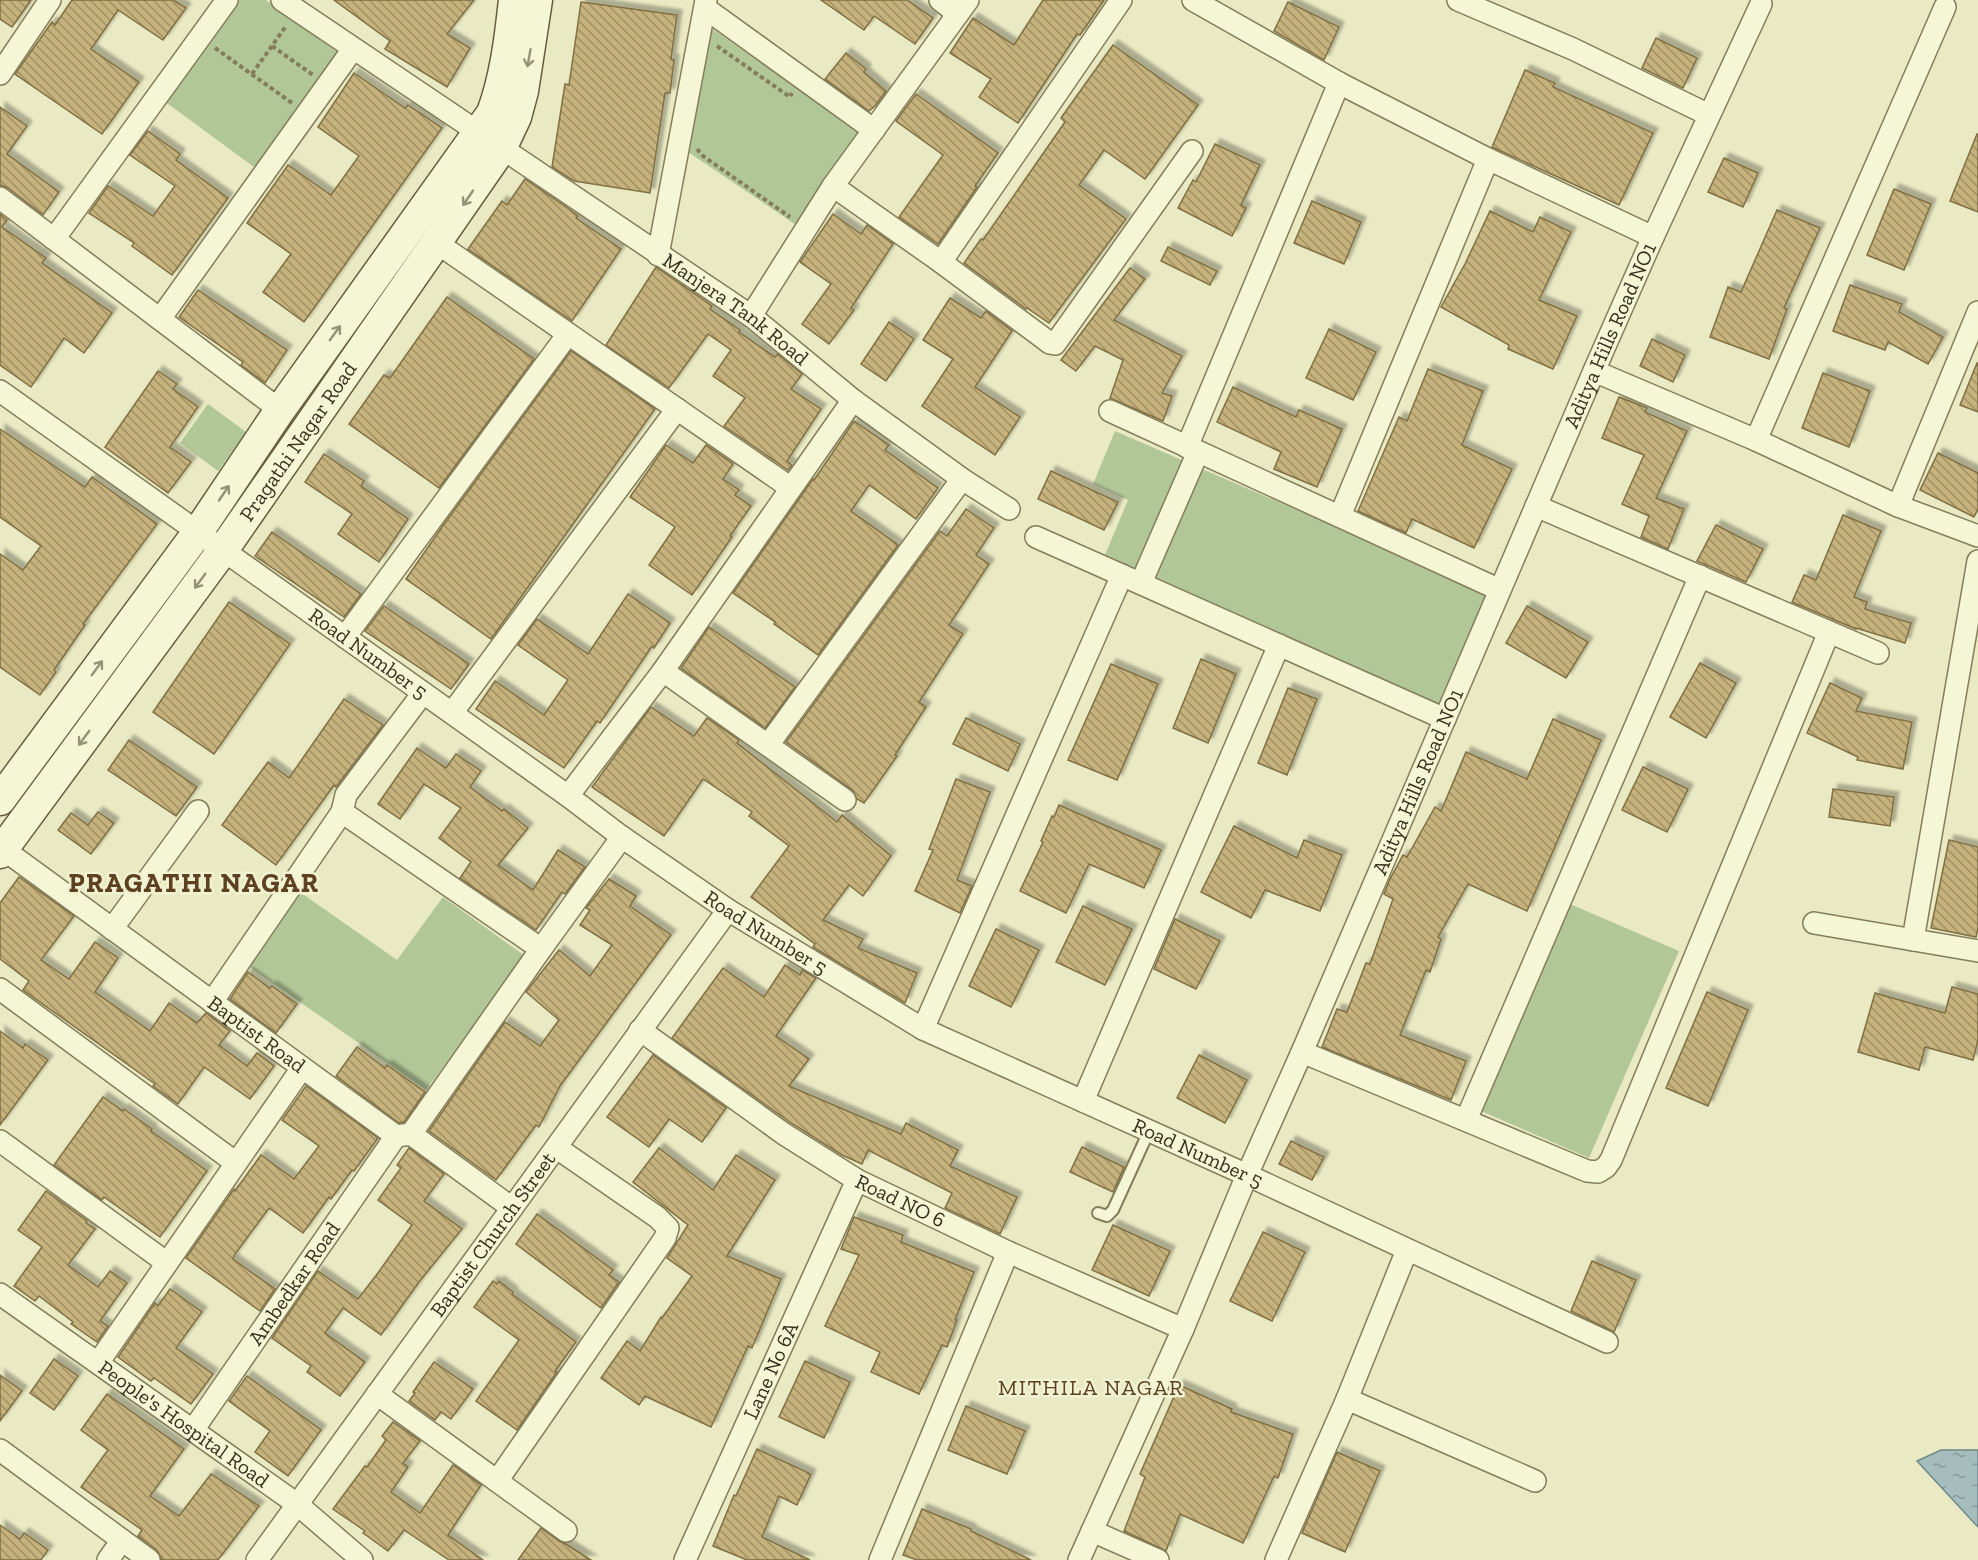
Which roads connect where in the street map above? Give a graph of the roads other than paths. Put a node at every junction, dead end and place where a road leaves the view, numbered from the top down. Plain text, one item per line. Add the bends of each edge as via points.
1 (50, 0) edge
2 (227, 0) edge
3 (514, 0) edge
4 (537, 0) edge
5 (940, 0) edge
6 (1121, 0) edge
7 (1193, 0) edge
8 (1458, 0) edge
9 (706, 4) edge
10 (1761, 4) dead end
11 (289, 5) edge
12 (963, 7) edge
13 (1945, 7) dead end
14 (353, 49) junction
15 (0, 74) edge
16 (1339, 83) junction
17 (1709, 115) junction
18 (874, 130) junction
19 (490, 141) junction
20 (1192, 151) dead end
21 (1488, 159) junction
22 (833, 186) junction
23 (0, 198) edge
24 (1653, 237) junction
25 (54, 239) junction
26 (437, 243) junction
27 (658, 255) junction
28 (941, 262) junction
29 (1978, 312) edge
30 (751, 316) junction
31 (160, 319) junction
32 (568, 334) junction
33 (1594, 371) junction
34 (0, 391) edge
35 (854, 400) junction
36 (280, 410) junction
37 (677, 410) junction
38 (1110, 411) dead end
39 (1756, 440) junction
40 (1192, 450) junction
41 (962, 479) junction
42 (791, 488) junction
43 (1536, 506) junction
44 (1898, 506) junction
45 (1010, 509) dead end
46 (1340, 516) junction
47 (198, 532) junction
48 (1978, 536) edge
49 (1036, 537) dead end
50 (223, 550) junction
51 (1978, 561) edge
52 (1700, 576) junction
53 (1132, 579) junction
54 (1500, 590) junction
55 (1829, 632) junction
56 (345, 637) junction
57 (1279, 645) junction
58 (1878, 653) dead end
59 (663, 671) junction
60 (423, 693) junction
61 (452, 713) junction
62 (1445, 719) junction
63 (768, 745) junction
64 (568, 796) junction
65 (0, 800) edge
66 (845, 800) dead end
67 (198, 811) dead end
68 (342, 812) junction
69 (622, 837) junction
70 (1, 851) edge
71 (728, 910) junction
72 (1815, 924) dead end
73 (112, 929) junction
74 (1913, 940) junction
75 (541, 949) junction
76 (1978, 951) edge
77 (0, 989) edge
78 (212, 1002) junction
79 (922, 1029) junction
80 (640, 1030) junction
81 (1302, 1052) junction
82 (302, 1068) junction
83 (1083, 1101) junction
84 (1466, 1120) junction
85 (1149, 1131) junction
86 (403, 1135) junction
87 (0, 1141) edge
88 (557, 1148) junction
89 (237, 1163) junction
90 (1247, 1175) junction
91 (857, 1180) junction
92 (512, 1208) junction
93 (1098, 1213) dead end
94 (1407, 1250) junction
95 (1008, 1252) junction
96 (167, 1263) junction
97 (0, 1293) edge
98 (1183, 1329) junction
99 (1607, 1342) dead end
100 (98, 1363) junction
101 (377, 1394) junction
102 (1347, 1399) junction
103 (193, 1430) junction
104 (0, 1450) edge
105 (496, 1481) junction
106 (1535, 1481) dead end
107 (297, 1504) junction
108 (566, 1531) dead end
109 (1092, 1531) junction
110 (122, 1540) junction
111 (108, 1560) edge
112 (149, 1560) edge
113 (257, 1560) edge
114 (362, 1560) edge
115 (685, 1560) edge
116 (880, 1560) edge
117 (1079, 1560) edge
118 (1158, 1560) edge
119 (1276, 1560) edge

1 - 15 street
2 - 25 street
3 - 19 main road, Pragathi Nagar Road
4 -> 19 main road, Pragathi Nagar Road via 516,117
5 - 12 street
6 - 28 street
7 - 16 street
8 - 17 street via 1573,49
9 - 18 street
9 - 27 street
10 - 17 street, Aditya Hills Road NO1
11 - 14 street, Manjera Tank Road
12 - 18 street
13 - 39 street
14 - 19 street, Manjera Tank Road
14 - 31 street
16 - 21 street
16 - 40 street
17 - 24 street, Aditya Hills Road NO1
18 - 22 street
19 -> 26 main road, Pragathi Nagar Road
19 - 27 street, Manjera Tank Road
36 -> 19 main road, Pragathi Nagar Road
20 - 28 street via 1055,344
21 - 24 street
21 - 46 street
22 - 28 street
22 - 30 street
23 - 25 street
24 - 33 street, Aditya Hills Road NO1
25 - 31 street
26 - 32 street
26 - 50 main road, Pragathi Nagar Road
27 - 30 street, Manjera Tank Road
29 - 44 street
30 - 35 street, Manjera Tank Road
31 - 36 street
32 - 37 street
32 - 56 street
33 - 39 street
33 - 43 street, Aditya Hills Road NO1
34 - 47 street, Road Number 5
35 - 41 street, Manjera Tank Road
35 - 42 street
47 -> 36 main road, Pragathi Nagar Road
37 - 42 street
37 - 61 street
38 - 40 street
39 - 44 street
40 - 46 street
40 - 53 street
41 - 45 street, Manjera Tank Road
41 - 63 street
42 - 59 street
43 - 52 street
43 - 54 street, Aditya Hills Road NO1
44 - 48 street
46 - 54 street
47 - 50 street, Road Number 5
65 -> 47 main road, Pragathi Nagar Road
49 - 53 street
50 - 56 street, Road Number 5
50 -> 70 main road, Pragathi Nagar Road
51 - 74 street
52 - 55 street
52 - 84 street
53 - 57 street
53 - 79 street
54 - 62 street, Aditya Hills Road NO1
55 - 58 street
55 - 84 street via 1606,1167 1598,1172 1587,1171
56 - 60 street, Road Number 5
57 - 62 street
57 - 83 street
59 - 63 street
59 - 64 street
60 - 61 street, Road Number 5
60 - 68 street via 346,795
61 - 64 street, Road Number 5
62 - 81 street, Aditya Hills Road NO1
63 - 66 street
64 - 69 street, Road Number 5
67 - 73 street
68 - 75 street
68 - 78 street
69 - 71 street, Road Number 5
69 - 75 street, Ambedkar Road
70 - 73 street, Baptist Road
71 - 79 street, Road Number 5
71 - 80 street, Baptist Church Street
72 - 74 street
73 - 78 street, Baptist Road
74 - 76 street
75 - 86 street, Ambedkar Road
77 - 89 street
78 - 82 street, Baptist Road
79 - 83 street, Road Number 5
80 - 88 street, Baptist Church Street
80 - 91 street, Road NO 6 via 784,1134
81 - 84 street
81 - 90 street, Aditya Hills Road NO1
82 - 86 street, Baptist Road
82 - 89 street
83 - 85 street, Road Number 5
85 - 90 street, Road Number 5
85 - 93 lane via 1113,1210 1107,1216
86 - 92 street, Baptist Road
86 - 103 street, Ambedkar Road
87 - 96 street
88 - 92 street, Baptist Church Street
88 - 105 street via 668,1228 665,1238
89 - 96 street
90 - 94 street, Road Number 5
90 - 98 street, Aditya Hills Road NO1
91 - 95 street, Road NO 6
91 - 115 street, Lane No 6A
92 - 101 street, Baptist Church Street
94 - 99 street, Road Number 5
94 - 102 street
95 - 98 street, Road NO 6
95 - 116 street
96 - 100 street
97 - 100 street, People's Hospital Road
98 - 109 street, Aditya Hills Road NO1
100 - 103 street, People's Hospital Road
101 - 105 street
101 - 107 street, Baptist Church Street
102 - 106 street
102 - 119 street
103 - 107 street, People's Hospital Road
104 - 110 street
105 - 108 street
107 - 113 street, Baptist Church Street
107 - 114 street, People's Hospital Road
109 - 117 street, Aditya Hills Road NO1
109 - 118 street
110 - 111 street
110 - 112 street

